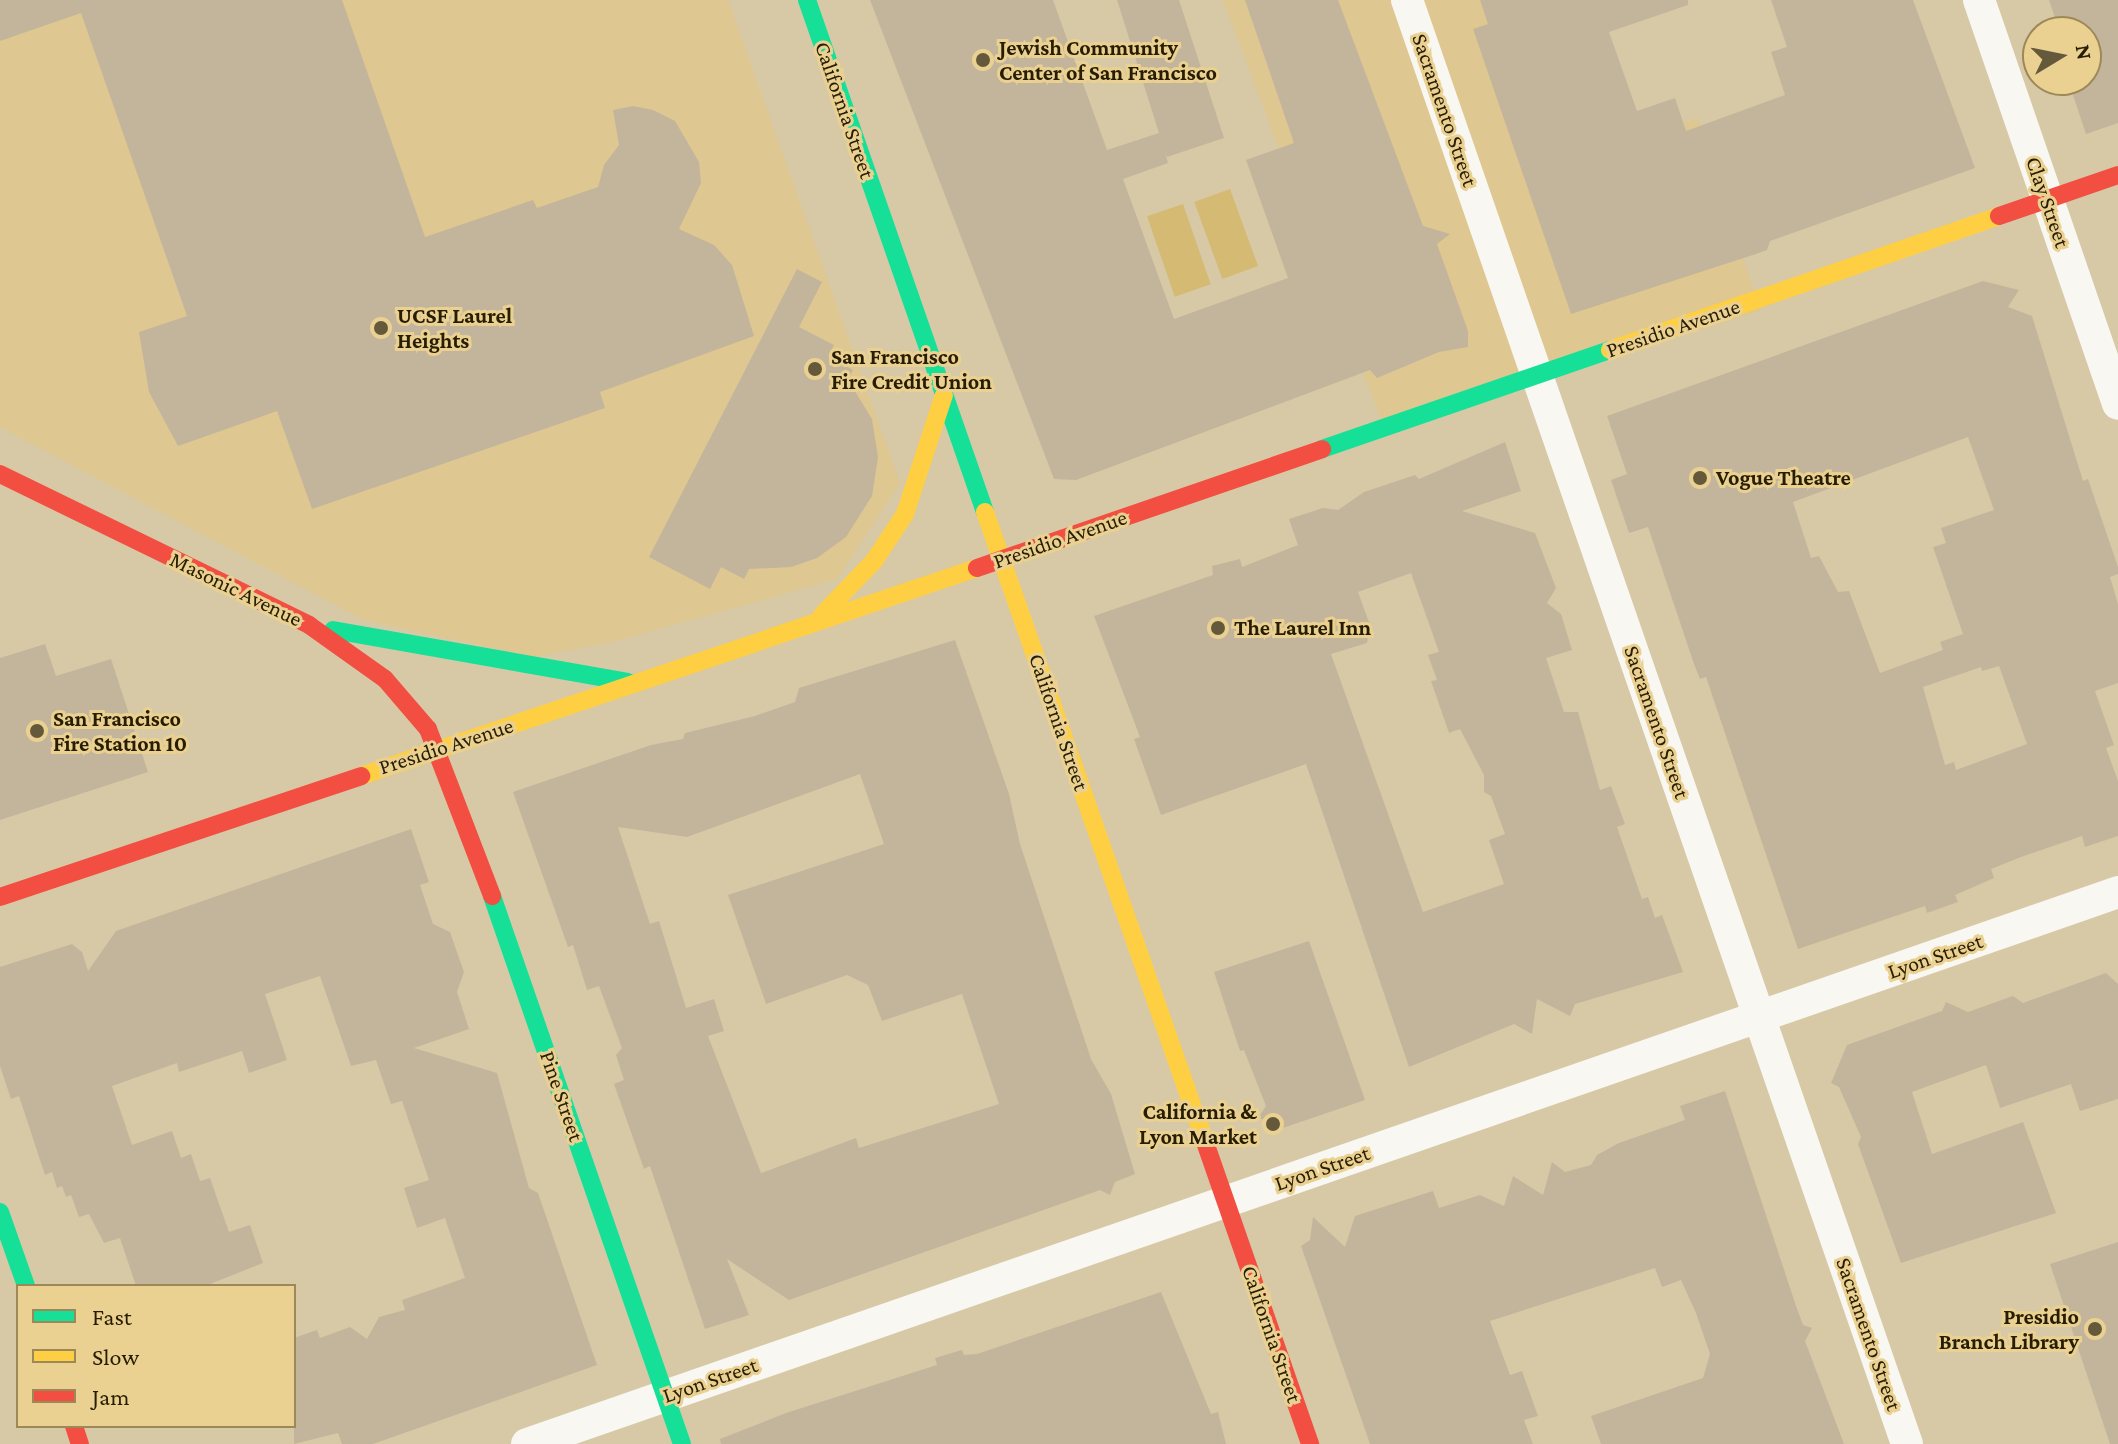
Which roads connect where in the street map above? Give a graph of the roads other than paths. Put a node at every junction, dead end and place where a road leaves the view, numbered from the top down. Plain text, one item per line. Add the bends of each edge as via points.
1 (807, 0) edge
2 (1407, 0) edge
3 (1979, 0) edge
4 (2118, 175) edge
5 (2047, 199) junction
6 (1538, 375) junction
7 (944, 395) junction
8 (2118, 404) edge
9 (0, 474) edge
10 (1002, 559) junction
11 (309, 625) junction
12 (811, 625) junction
13 (633, 683) junction
14 (439, 748) junction
15 (2118, 892) edge
16 (0, 897) edge
17 (1759, 1017) junction
18 (1226, 1201) junction
19 (0, 1212) edge
20 (25, 1284) edge
21 (666, 1396) junction
22 (527, 1444) edge
23 (682, 1444) edge
24 (1310, 1444) edge
25 (1907, 1444) edge

1 - 7 main road, California Street
2 - 6 street, Sacramento Street
3 - 5 street, Clay Street
4 - 5 main road, Presidio Avenue
5 - 6 main road, Presidio Avenue
5 - 8 street, Clay Street
6 - 10 main road, Presidio Avenue
6 - 17 street, Sacramento Street
7 - 10 main road, California Street
7 - 12 main road via 905,514 859,579
9 - 11 main road, Masonic Avenue
10 - 12 main road, Presidio Avenue
10 - 18 main road, California Street
11 - 13 main road
11 - 14 main road, Masonic Avenue via 385,679
12 - 13 main road, Presidio Avenue
13 - 14 main road, Presidio Avenue
14 - 16 main road, Presidio Avenue
14 - 21 main road, Pine Street
15 - 17 street, Lyon Street
17 - 18 street, Lyon Street
17 - 25 street, Sacramento Street
18 - 21 street, Lyon Street
18 - 24 main road, California Street
19 - 20 main road
21 - 22 street, Lyon Street
21 - 23 main road, Pine Street

